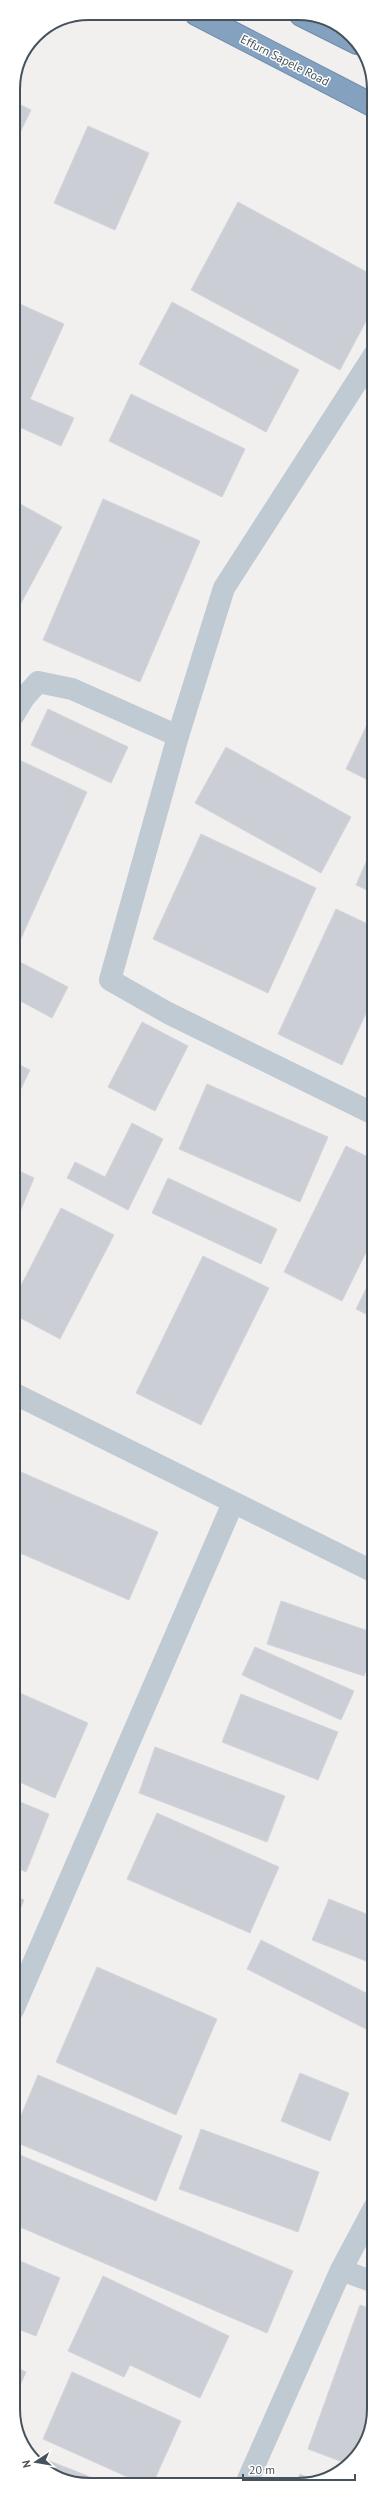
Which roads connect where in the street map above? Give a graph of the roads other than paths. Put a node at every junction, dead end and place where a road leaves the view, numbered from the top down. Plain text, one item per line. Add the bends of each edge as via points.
1 (208, 20) edge
2 (315, 22) edge
3 (341, 35) edge
4 (367, 102) edge
5 (367, 365) edge
6 (20, 699) edge
7 (178, 736) junction
8 (367, 1111) edge
9 (20, 1396) edge
10 (233, 1503) junction
11 (367, 1569) edge
12 (20, 1994) edge
13 (367, 2221) edge
14 (341, 2270) junction
15 (367, 2279) edge
16 (249, 2478) edge

1 - 4 highway, Effurn Sapele Road
2 - 3 highway
5 - 7 street via 224,588
6 - 7 street via 38,682 72,689
7 - 8 street via 110,980 168,1013
9 - 10 street
10 - 11 street
10 - 12 street
13 - 14 street
14 - 15 street
14 - 16 street

